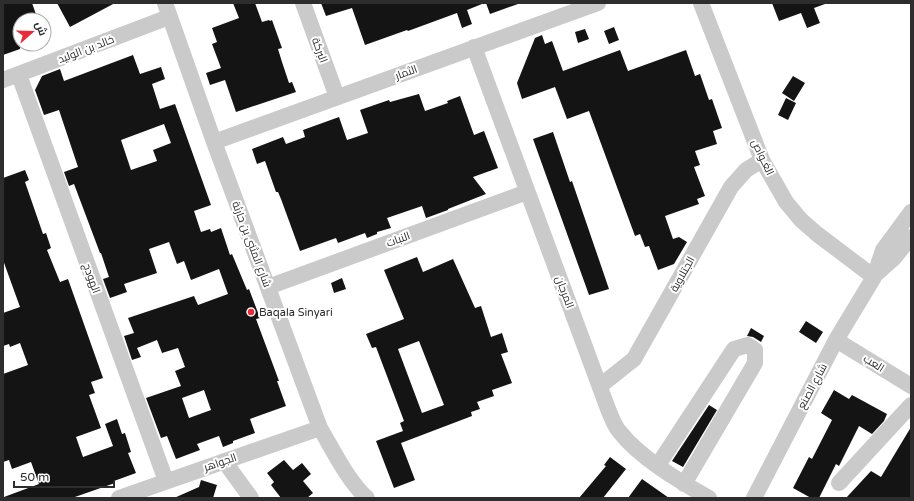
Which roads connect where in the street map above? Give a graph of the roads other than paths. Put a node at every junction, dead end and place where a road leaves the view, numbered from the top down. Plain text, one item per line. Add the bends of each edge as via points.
1 (303, 3) edge
2 (598, 3) edge
3 (701, 3) edge
4 (566, 8) edge
5 (167, 10) edge
6 (474, 47) junction
7 (19, 75) junction
8 (3, 80) edge
9 (337, 97) junction
10 (214, 142) junction
11 (762, 160) junction
12 (527, 192) junction
13 (911, 212) edge
14 (911, 237) edge
15 (874, 277) junction
16 (268, 287) junction
17 (836, 340) junction
18 (600, 386) junction
19 (911, 386) edge
20 (911, 404) edge
21 (320, 428) junction
22 (224, 461) junction
23 (658, 465) junction
24 (166, 481) junction
25 (839, 483) dead end
26 (684, 484) junction
27 (120, 498) edge
28 (251, 498) edge
29 (367, 498) edge
30 (709, 498) edge
31 (754, 498) edge

1 - 9 street, البركة
2 - 4 street, الثمار
3 - 11 street, الغـواص
4 - 6 street, الثمار
5 - 7 street, خالد بن الوليد
5 - 10 street, شارع المثنى بن حارثة
6 - 9 street, الثمار
6 - 12 street, المرجان
7 - 8 street, خالد بن الوليد
7 - 24 street, الهودج
9 - 10 street, الثمار
10 - 16 street, شارع المثنى بن حارثة
11 - 15 street, الغـواص via 786,202 801,220
11 - 18 street, الجتلاوية via 746,170 731,187 634,359
12 - 16 street, النبات
12 - 18 street, المرجان
13 - 15 street, شارع الصنع via 883,250
14 - 15 street, شارع الصنع
15 - 17 street, شارع الصنع
16 - 21 street, شارع المثنى بن حارثة
17 - 19 street, العب
17 - 31 street, شارع الصنع
18 - 23 street, المرجان via 619,430 638,451
20 - 25 street
21 - 22 street, الجواهر
21 - 29 street, شارع المثنى بن حارثة via 360,492
22 - 24 street, الجواهر
22 - 28 street
23 - 26 street, المرجان
23 - 26 street via 734,349 748,345 755,350 755,362
24 - 27 street, الجواهر
26 - 30 street, المرجان

